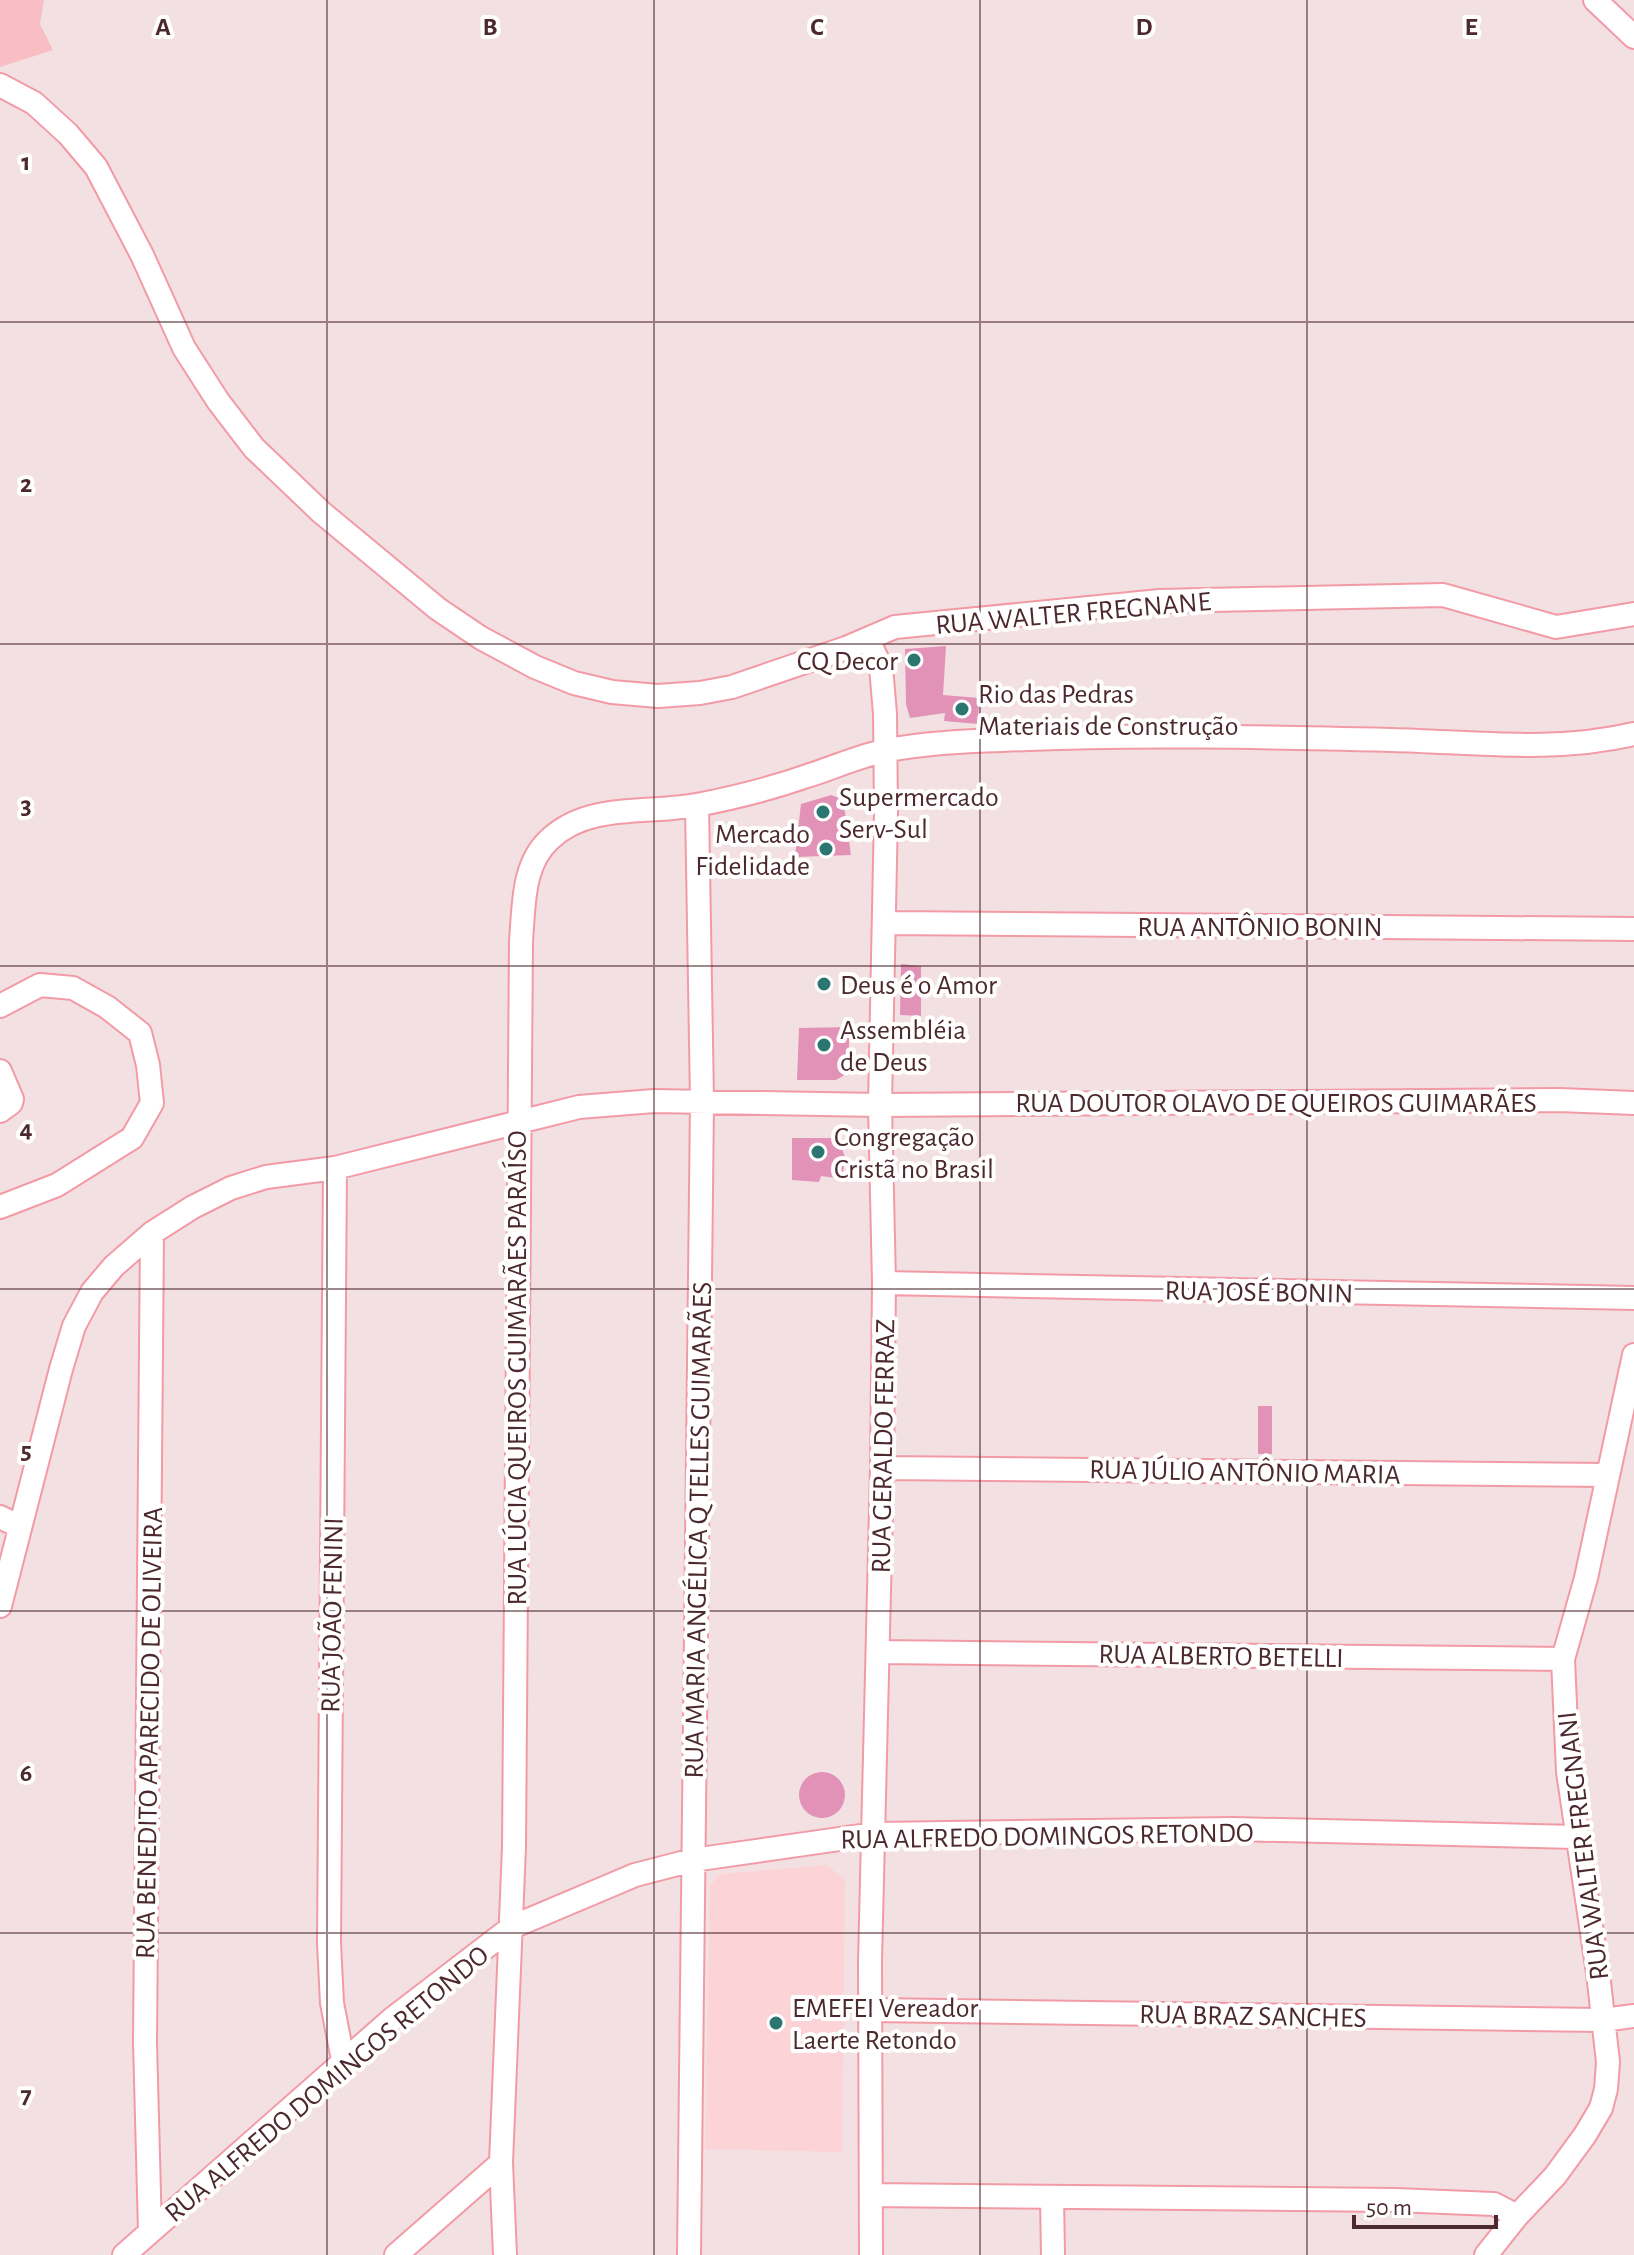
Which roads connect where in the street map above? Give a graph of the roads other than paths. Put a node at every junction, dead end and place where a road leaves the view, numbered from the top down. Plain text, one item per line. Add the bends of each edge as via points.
1 (1595, 0) edge
2 (1634, 37) edge
3 (0, 85) edge
4 (1634, 614) edge
5 (868, 640) junction
6 (1634, 734) edge
7 (886, 750) junction
8 (697, 806) junction
9 (886, 923) junction
10 (1634, 929) edge
11 (0, 1006) edge
12 (0, 1071) edge
13 (702, 1101) junction
14 (1634, 1103) edge
15 (880, 1105) junction
16 (0, 1111) edge
17 (517, 1121) junction
18 (335, 1168) junction
19 (0, 1207) edge
20 (152, 1233) junction
21 (884, 1283) junction
22 (1634, 1298) edge
23 (1634, 1355) edge
24 (882, 1468) junction
25 (1608, 1475) junction
26 (10, 1522) edge
27 (0, 1606) edge
28 (879, 1652) junction
29 (1563, 1659) junction
30 (874, 1834) junction
31 (1576, 1837) junction
32 (693, 1860) junction
33 (512, 1927) junction
34 (872, 2010) junction
35 (1634, 2016) edge
36 (1603, 2020) junction
37 (343, 2060) junction
38 (501, 2163) junction
39 (871, 2195) junction
40 (1052, 2198) junction
41 (1517, 2216) junction
42 (150, 2232) junction
43 (124, 2255) edge
44 (396, 2255) edge
45 (505, 2255) edge
46 (689, 2255) edge
47 (871, 2255) edge
48 (1053, 2255) edge
49 (1486, 2255) edge

1 - 2 street
3 - 5 street, RUA WALTER FREGNANE via 34,103 96,167 184,348 254,448 321,512 481,638 574,683 658,696 732,687
4 - 5 street, RUA WALTER FREGNANE via 1556,627 1443,595 1160,601 895,627
5 - 7 street, RUA GERALDO FERRAZ via 881,667
6 - 7 street, RUA LÚCIA QUEIROS GUIMARÃES PARAÍSO via 1584,744 1108,738 1005,739
7 - 8 street, RUA LÚCIA QUEIROS GUIMARÃES PARAÍSO via 779,786
7 - 9 street, RUA GERALDO FERRAZ
8 - 13 street, RUA MARIA ANGÉLICA Q TELLES GUIMARÃES
8 - 17 street, RUA LÚCIA QUEIROS GUIMARÃES PARAÍSO via 586,819 551,838 535,857 525,889 521,941
9 - 10 street, RUA ANTÔNIO BONIN
9 - 15 street, RUA GERALDO FERRAZ
11 - 19 street via 40,985 73,988 107,1007 140,1033 152,1103 132,1138 57,1185
12 - 16 street via 12,1099
13 - 15 street, RUA DOUTOR OLAVO DE QUEIROS GUIMARÃES
13 - 17 street, RUA DOUTOR OLAVO DE QUEIROS GUIMARÃES via 579,1107
13 - 32 street, RUA MARIA ANGÉLICA Q TELLES GUIMARÃES
14 - 15 street, RUA DOUTOR OLAVO DE QUEIROS GUIMARÃES
15 - 21 street, RUA GERALDO FERRAZ
17 - 18 street, RUA DOUTOR OLAVO DE QUEIROS GUIMARÃES
17 - 33 street, RUA LÚCIA QUEIROS GUIMARÃES PARAÍSO
18 - 20 street, RUA DOUTOR OLAVO DE QUEIROS GUIMARÃES via 266,1177 231,1188
18 - 37 street, RUA JOÃO FENINI via 329,1943 332,2003
20 - 26 street, RUA DOUTOR OLAVO DE QUEIROS GUIMARÃES via 92,1292 74,1326
20 - 42 street, RUA BENEDITO APARECIDO DE OLIVEIRA via 145,1965
21 - 22 street, RUA JOSÉ BONIN
21 - 24 street, RUA GERALDO FERRAZ
23 - 25 street, RUA WALTER FREGNANI
24 - 25 street, RUA JÚLIO ANTÔNIO MARIA
24 - 28 street, RUA GERALDO FERRAZ
25 - 29 street, RUA WALTER FREGNANI
26 - 27 street, RUA DOUTOR OLAVO DE QUEIROS GUIMARÃES
28 - 29 street, RUA ALBERTO BETELLI
28 - 30 street, RUA GERALDO FERRAZ
29 - 31 street, RUA WALTER FREGNANI
30 - 31 street, RUA ALFREDO DOMINGOS RETONDO via 1233,1829
30 - 32 street, RUA ALFREDO DOMINGOS RETONDO
30 - 34 street, RUA GERALDO FERRAZ
31 - 36 street, RUA WALTER FREGNANI
32 - 33 street, RUA ALFREDO DOMINGOS RETONDO via 635,1875
32 - 46 street, RUA MARIA ANGÉLICA Q TELLES GUIMARÃES
33 - 37 street, RUA ALFREDO DOMINGOS RETONDO
33 - 38 street, RUA LÚCIA QUEIROS GUIMARÃES PARAÍSO
34 - 36 street, RUA BRAZ SANCHES
34 - 39 street, RUA GERALDO FERRAZ
35 - 36 street, RUA BRAZ SANCHES
36 - 41 street, RUA WALTER FREGNANI via 1608,2062 1601,2108 1555,2176
37 - 42 street, RUA ALFREDO DOMINGOS RETONDO
38 - 44 street
38 - 45 street, RUA LÚCIA QUEIROS GUIMARÃES PARAÍSO
39 - 40 street
39 - 47 street, RUA GERALDO FERRAZ
40 - 41 street via 1494,2204
40 - 48 street
41 - 49 street, RUA WALTER FREGNANI
42 - 43 street, RUA ALFREDO DOMINGOS RETONDO

